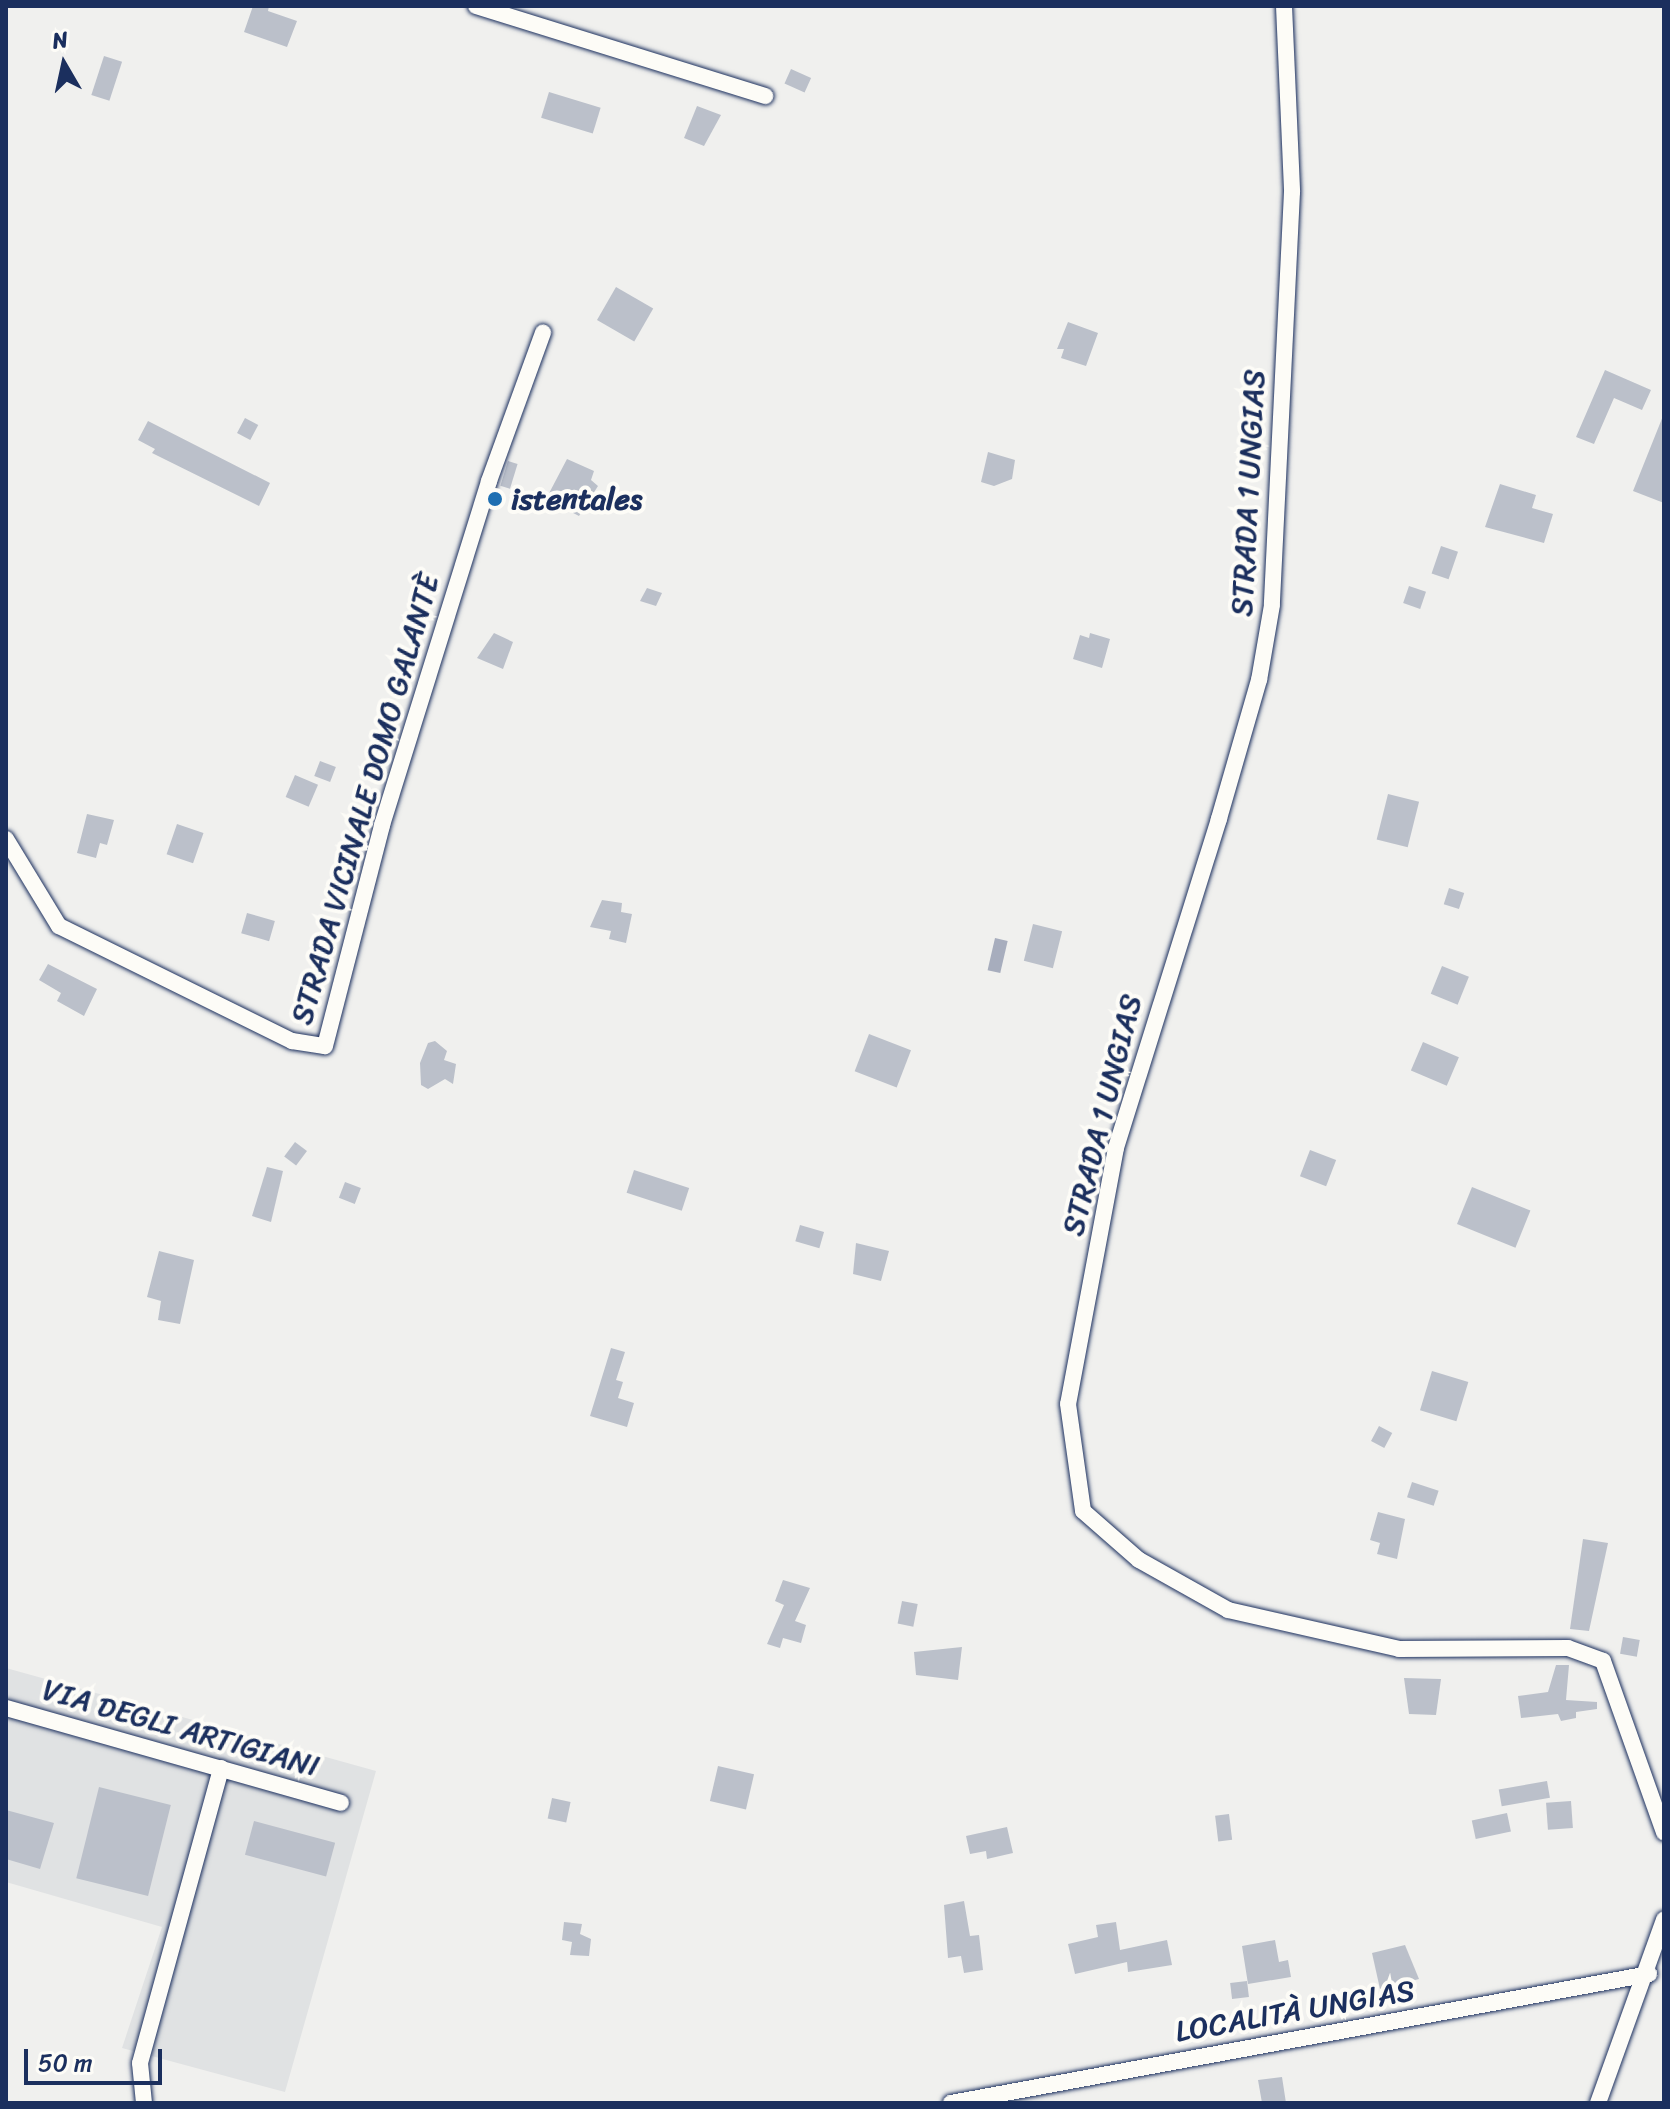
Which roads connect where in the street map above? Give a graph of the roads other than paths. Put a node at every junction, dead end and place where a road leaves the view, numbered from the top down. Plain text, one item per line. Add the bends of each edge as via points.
1 (476, 6) edge
2 (1284, 6) edge
3 (765, 96) dead end
4 (543, 333) dead end
5 (6, 839) edge
6 (6, 1708) edge
7 (221, 1768) junction
8 (341, 1803) dead end
9 (1664, 1832) edge
10 (1664, 1920) edge
11 (1649, 1974) junction
12 (144, 2103) edge
13 (951, 2103) edge
14 (1598, 2103) edge

1 - 3 street
2 - 9 street, STRADA 1 UNGIAS via 1292,192 1272,605 1259,680 1116,1148 1068,1404 1083,1511 1139,1560 1228,1610 1399,1649 1568,1648 1603,1661
4 - 5 street, STRADA VICINALE DOMO GALANTÈ via 489,481 382,825 325,1046 292,1041 59,926
6 - 7 street, VIA DEGLI ARTIGIANI
7 - 8 street, VIA DEGLI ARTIGIANI
7 - 12 street via 140,2063
10 - 11 street
11 - 13 street, LOCALITÀ UNGIAS
11 - 14 street

